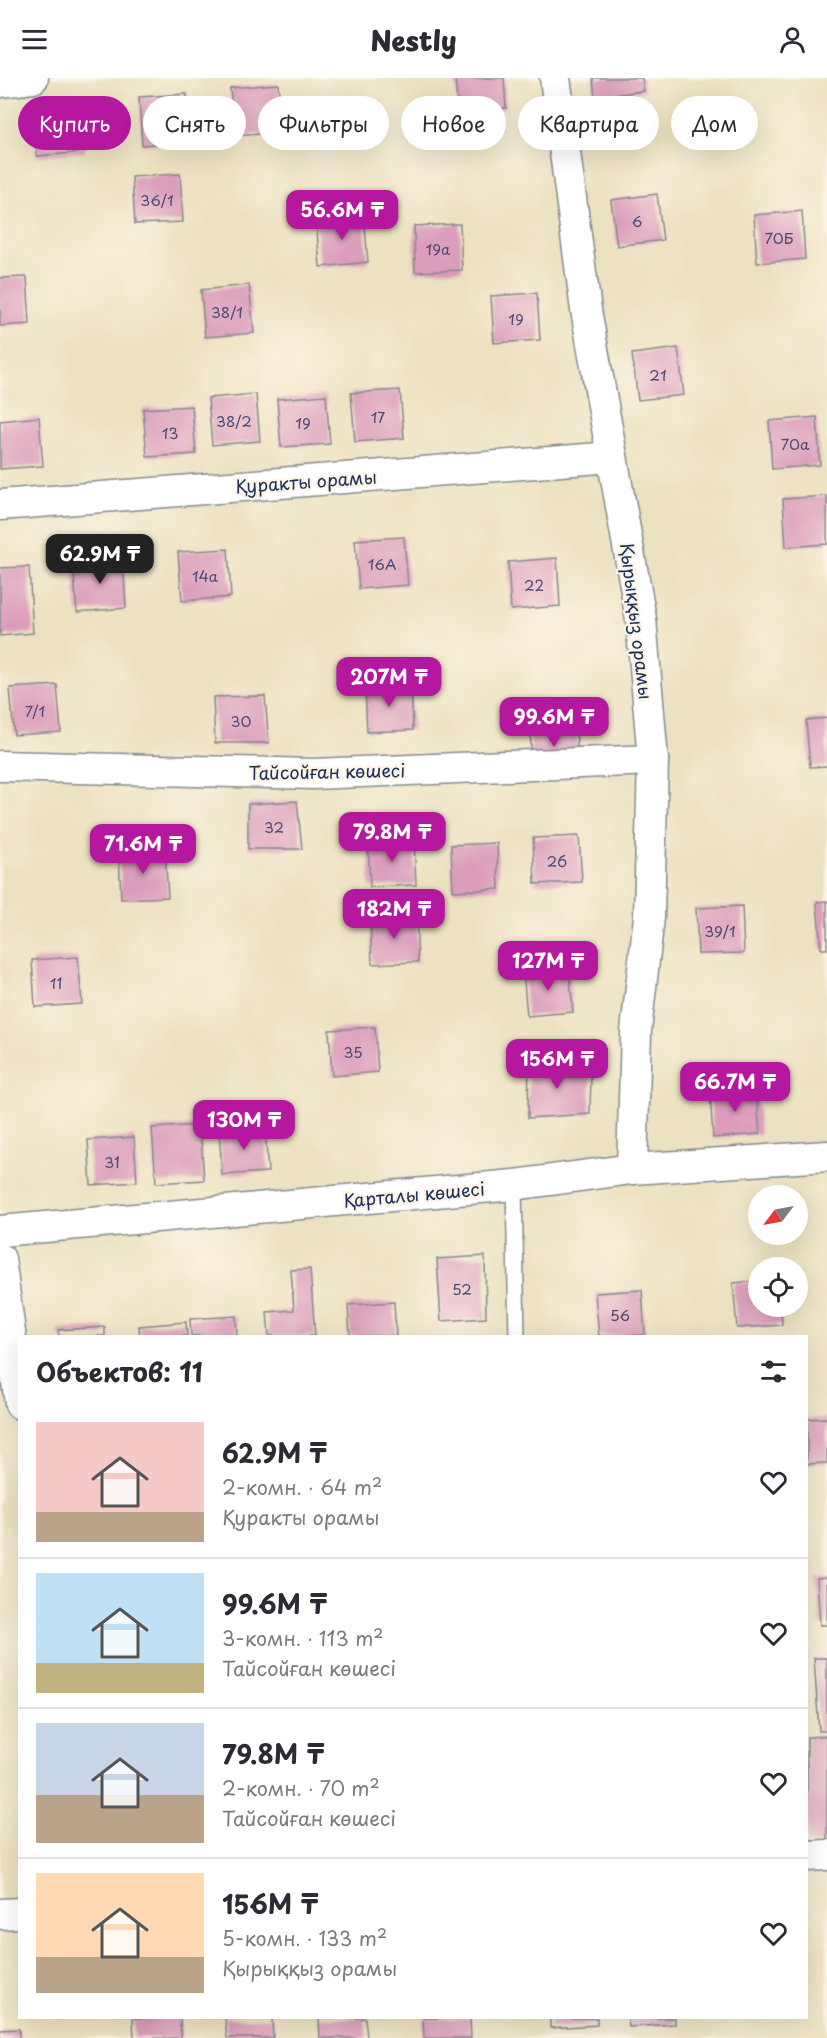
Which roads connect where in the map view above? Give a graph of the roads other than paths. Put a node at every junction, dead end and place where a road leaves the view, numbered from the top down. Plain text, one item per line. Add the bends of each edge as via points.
1 (33, 78) edge
2 (555, 78) edge
3 (0, 82) edge
4 (612, 458) junction
5 (0, 505) edge
6 (653, 760) junction
7 (0, 766) edge
8 (827, 1156) edge
9 (632, 1169) junction
10 (514, 1185) junction
11 (0, 1231) edge
12 (0, 1259) edge
13 (517, 1335) edge
14 (18, 1390) edge
15 (827, 1855) edge
16 (808, 1856) edge
17 (18, 1913) edge
18 (0, 1914) edge

1 - 3 street
2 - 4 street, Қырыққыз орамы via 586,310
4 - 5 street, Қуракты орамы
4 - 6 street, Қырыққыз орамы via 641,619
6 - 7 street, Тайсойған көшесі via 313,774
6 - 9 street, Қырыққыз орамы via 649,917 636,1031
8 - 9 street, Қарталы көшесі
9 - 10 street, Қарталы көшесі
10 - 11 street, Қарталы көшесі
10 - 13 lane
12 - 14 street
15 - 16 street
17 - 18 street

